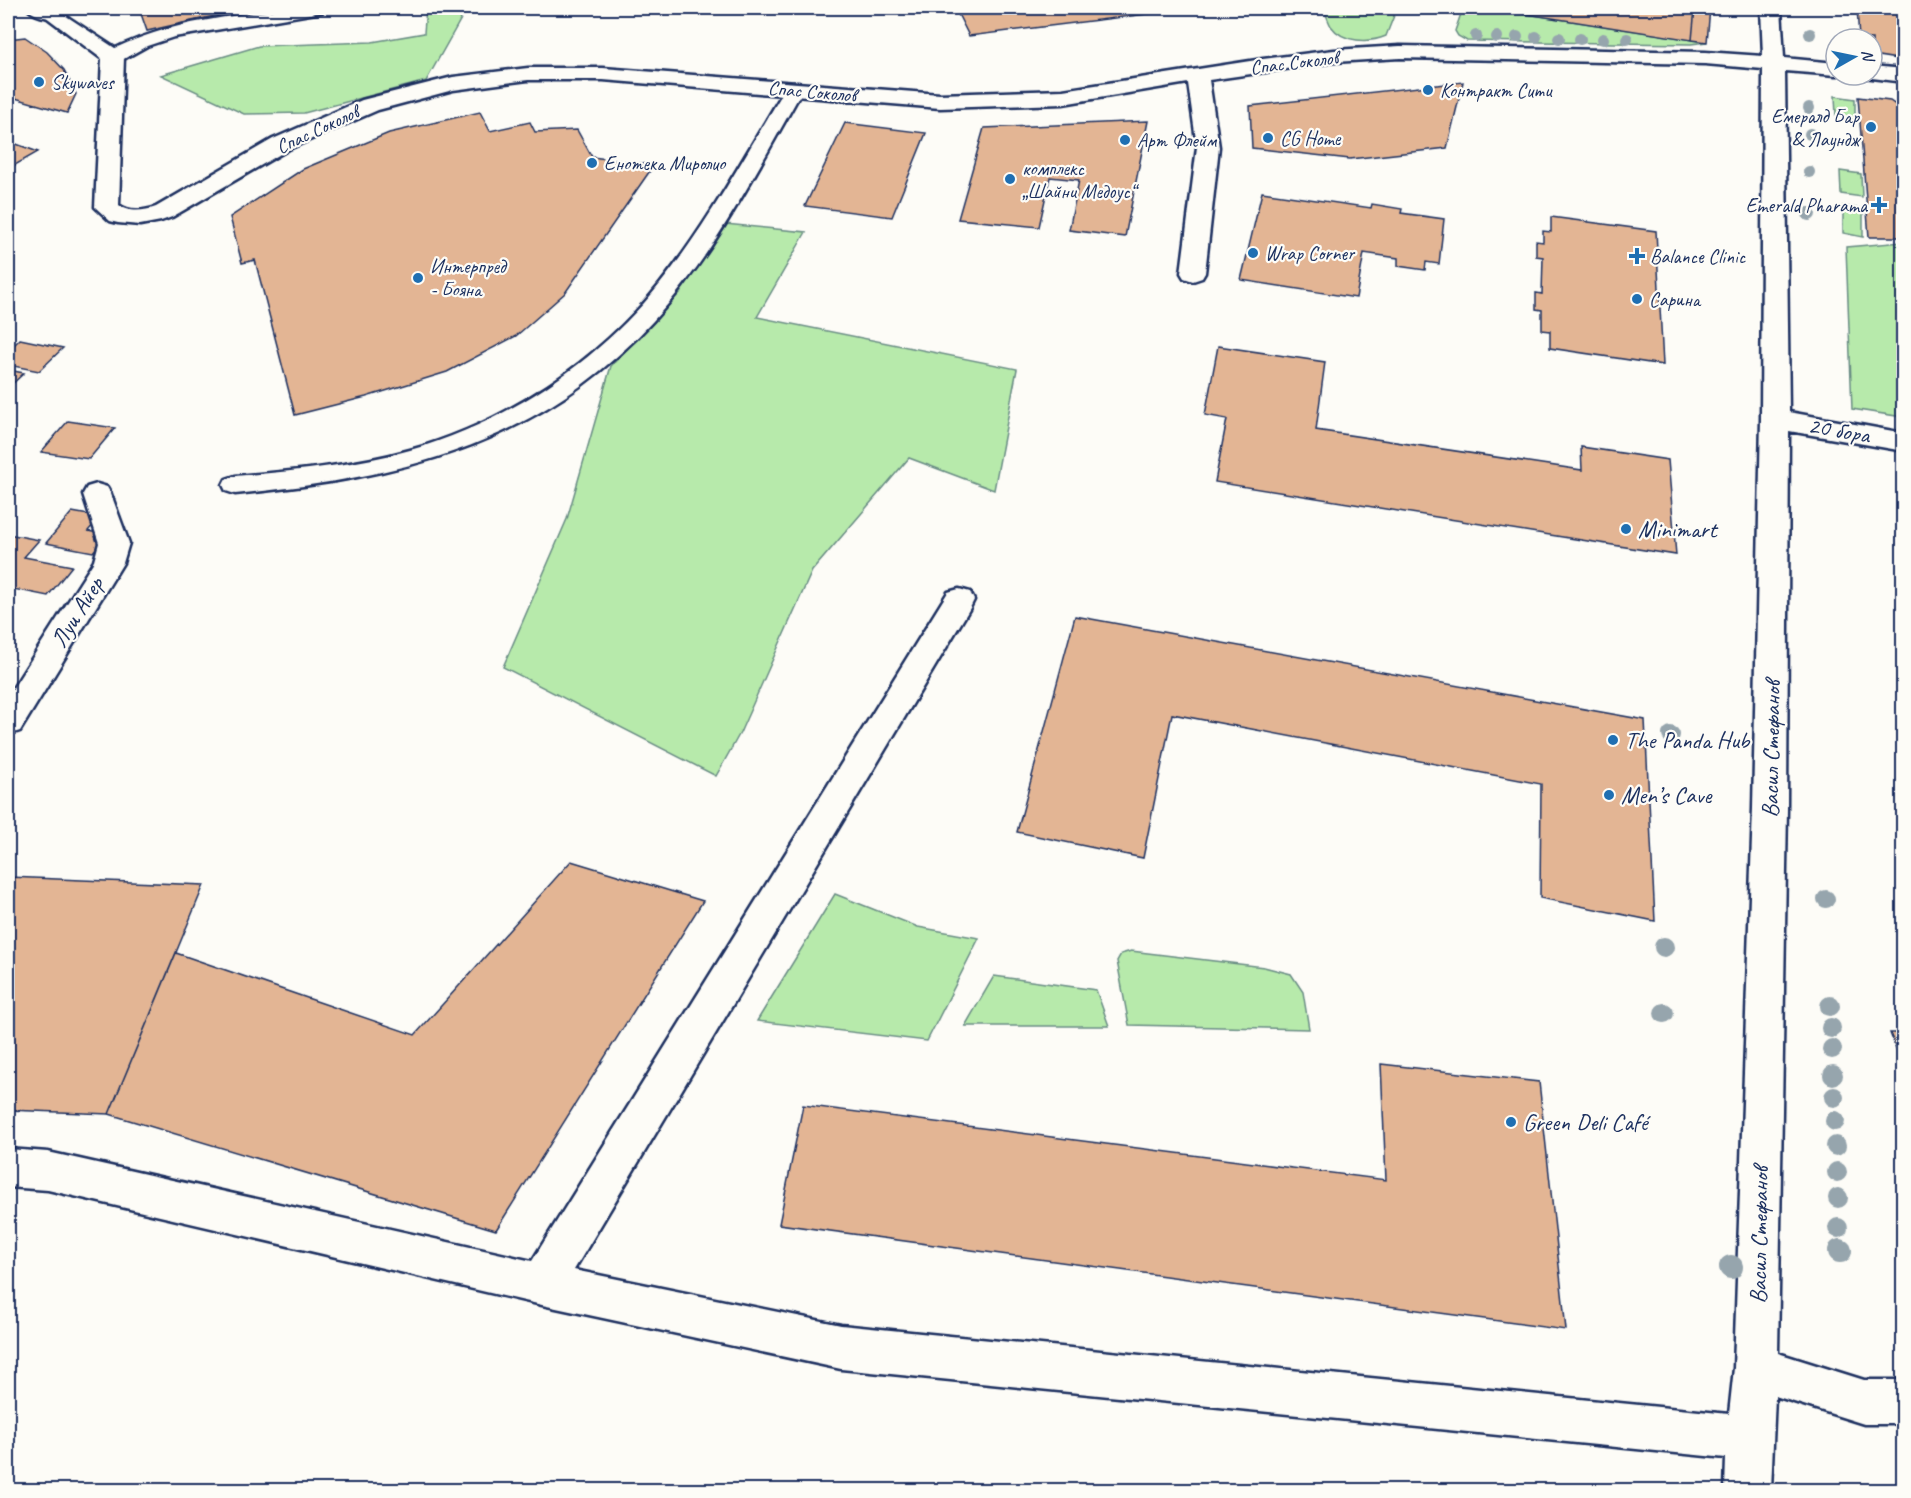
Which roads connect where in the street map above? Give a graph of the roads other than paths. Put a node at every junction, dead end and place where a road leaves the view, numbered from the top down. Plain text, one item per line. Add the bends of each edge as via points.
1 (316, 8) edge
2 (1771, 8) edge
3 (43, 10) edge
4 (113, 57) junction
5 (1774, 62) junction
6 (1824, 68) edge
7 (1884, 74) edge
8 (1904, 76) edge
9 (1198, 77) junction
10 (794, 89) junction
11 (1192, 273) dead end
12 (1775, 419) junction
13 (1904, 442) edge
14 (235, 486) dead end
15 (97, 494) dead end
16 (959, 600) dead end
17 (8, 722) edge
18 (8, 1168) edge
19 (542, 1284) junction
20 (1756, 1368) junction
21 (1904, 1402) edge
22 (1749, 1438) junction
23 (1748, 1491) edge

1 - 4 lane via 171,32
2 - 5 street, Васил Стефанов
3 - 4 street
4 - 10 street, Спас Соколов via 107,207 111,213 128,218 164,212 282,144 370,105 453,84 528,74 603,74
5 - 6 street, Спас Соколов
5 - 9 street, Спас Соколов via 1400,52 1334,56
5 - 12 street, Васил Стефанов
7 - 8 street
9 - 10 street, Спас Соколов via 1063,97 940,101
9 - 11 street via 1208,147
10 - 14 lane via 668,289 597,362 543,399 432,452 366,468
12 - 13 street, 20 бора
12 - 20 street, Васил Стефанов
15 - 17 street, Луи Айер via 114,543 108,563
16 - 19 street
18 - 19 street via 48,1171
19 - 22 street via 842,1347
20 - 21 street via 1864,1401
20 - 22 street, Васил Стефанов
22 - 23 street, Васил Стефанов

